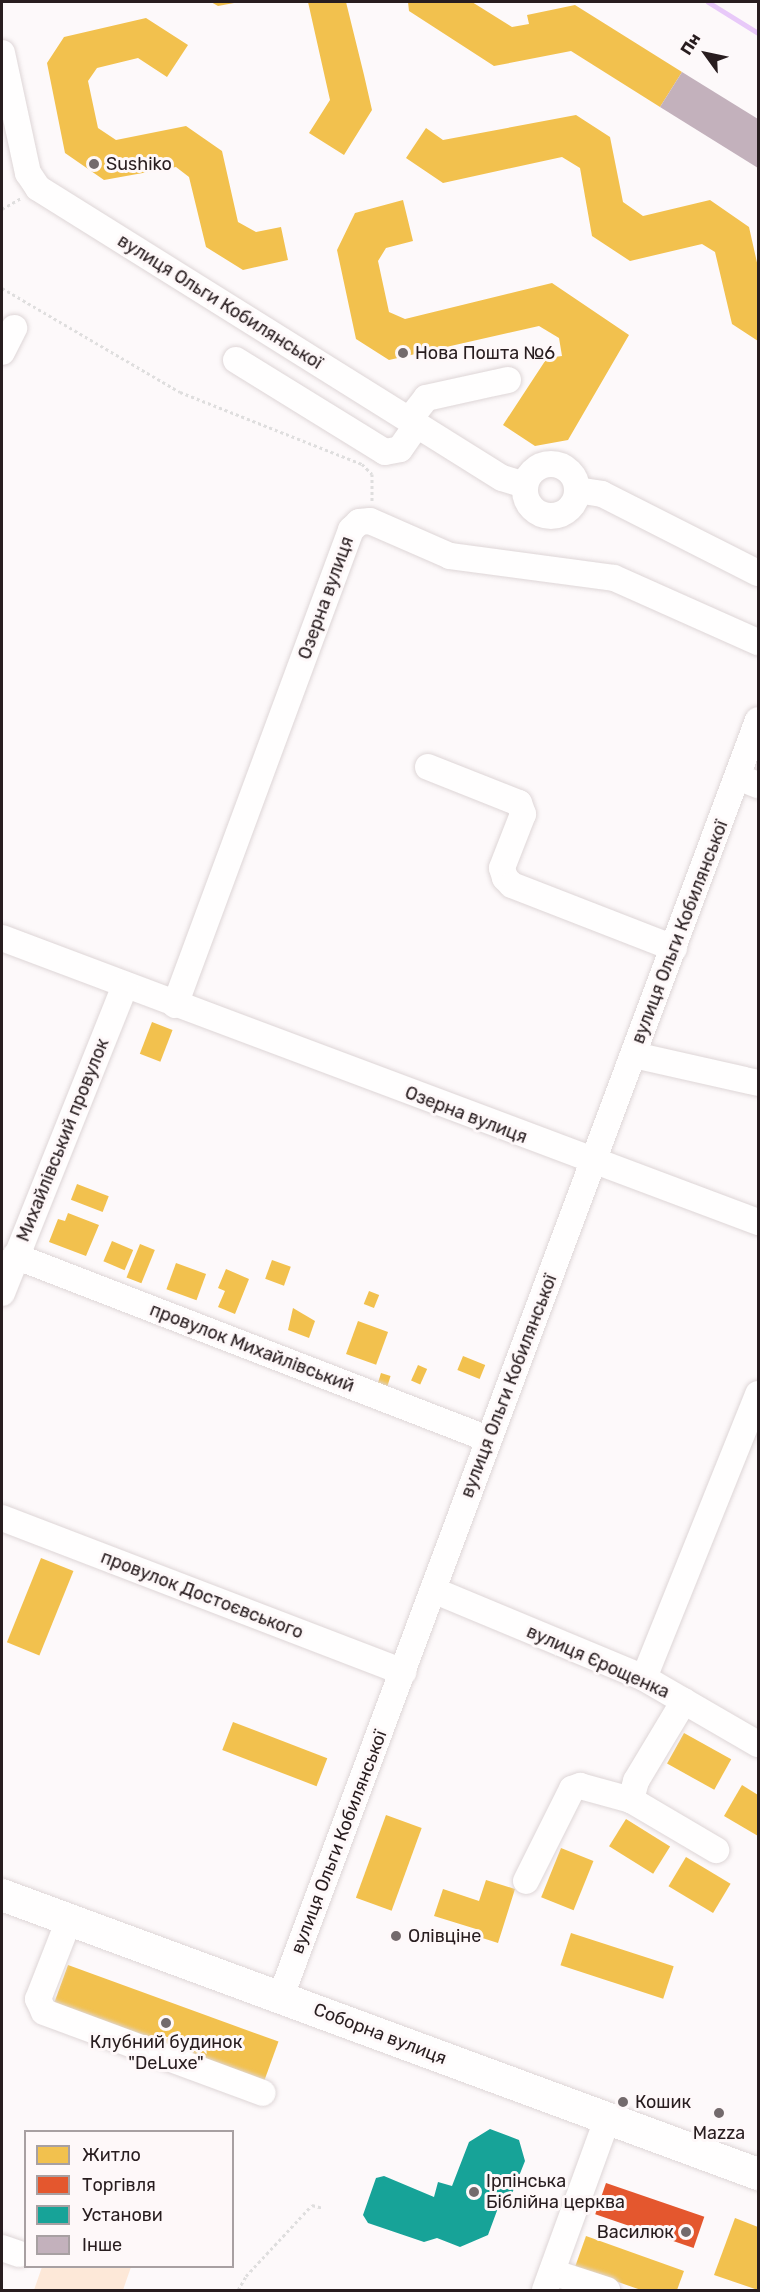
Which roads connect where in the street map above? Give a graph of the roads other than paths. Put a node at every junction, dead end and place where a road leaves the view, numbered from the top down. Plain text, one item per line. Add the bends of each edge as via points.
1 (2, 53) edge
2 (14, 328) dead end
3 (2, 352) edge
4 (236, 360) dead end
5 (508, 380) dead end
6 (413, 423) junction
7 (525, 485) junction
8 (578, 490) junction
9 (759, 573) edge
10 (759, 642) edge
11 (759, 720) edge
12 (428, 767) dead end
13 (748, 781) edge
14 (2, 938) edge
15 (674, 948) junction
16 (125, 986) junction
17 (175, 1005) junction
18 (634, 1054) junction
19 (759, 1083) edge
20 (594, 1163) junction
21 (759, 1222) edge
22 (15, 1256) junction
23 (2, 1293) edge
24 (759, 1394) edge
25 (751, 1437) edge
26 (488, 1439) junction
27 (2, 1518) edge
28 (433, 1590) junction
29 (403, 1672) junction
30 (644, 1678) junction
31 (684, 1701) junction
32 (759, 1744) edge
33 (631, 1800) junction
34 (716, 1850) dead end
35 (526, 1881) dead end
36 (2, 1895) edge
37 (69, 1920) junction
38 (281, 1996) junction
39 (263, 2094) dead end
40 (607, 2120) junction
41 (759, 2174) edge
42 (549, 2281) edge
43 (607, 2290) edge

1 - 6 street, вулиця Ольги Кобилянської via 28,172 38,188
2 - 3 street
4 - 6 street via 385,452 400,448
5 - 6 street via 426,398
6 - 7 street, вулиця Ольги Кобилянської via 502,478
7 - 8 street via 534,470 550,463 566,468
7 - 8 street via 528,502 549,516 566,512
8 - 9 street via 602,494
10 - 17 street, Озерна вулиця via 614,578 450,556 364,521 351,530
11 - 13 street, вулиця Ольги Кобилянської
12 - 15 street via 519,803 523,814 502,868 512,885
13 - 15 street, вулиця Ольги Кобилянської
14 - 16 street, Озерна вулиця
15 - 18 street, вулиця Ольги Кобилянської
16 - 17 street, Озерна вулиця
16 - 22 street, Михайлівський провулок
17 - 20 street, Озерна вулиця
18 - 19 street
18 - 20 street, вулиця Ольги Кобилянської
20 - 21 street, Озерна вулиця
20 - 26 street, вулиця Ольги Кобилянської
22 - 23 street, Михайлівський провулок
22 - 26 street, провулок Михайлівський
24 - 25 street
25 - 30 street
26 - 28 street, вулиця Ольги Кобилянської
27 - 29 street, провулок Достоєвського
28 - 29 street, вулиця Ольги Кобилянської
28 - 30 street, вулиця Єрощенка
29 - 38 street, вулиця Ольги Кобилянської
30 - 31 street, вулиця Єрощенка
31 - 32 street, вулиця Єрощенка
31 - 33 street via 636,1780
33 - 34 street
33 - 35 street via 580,1786 572,1789
36 - 37 main road, Соборна вулиця
37 - 38 main road, Соборна вулиця
37 - 39 street via 38,1999 44,2012
38 - 40 main road, Соборна вулиця
40 - 41 main road, Соборна вулиця
40 - 42 street
42 - 43 street

